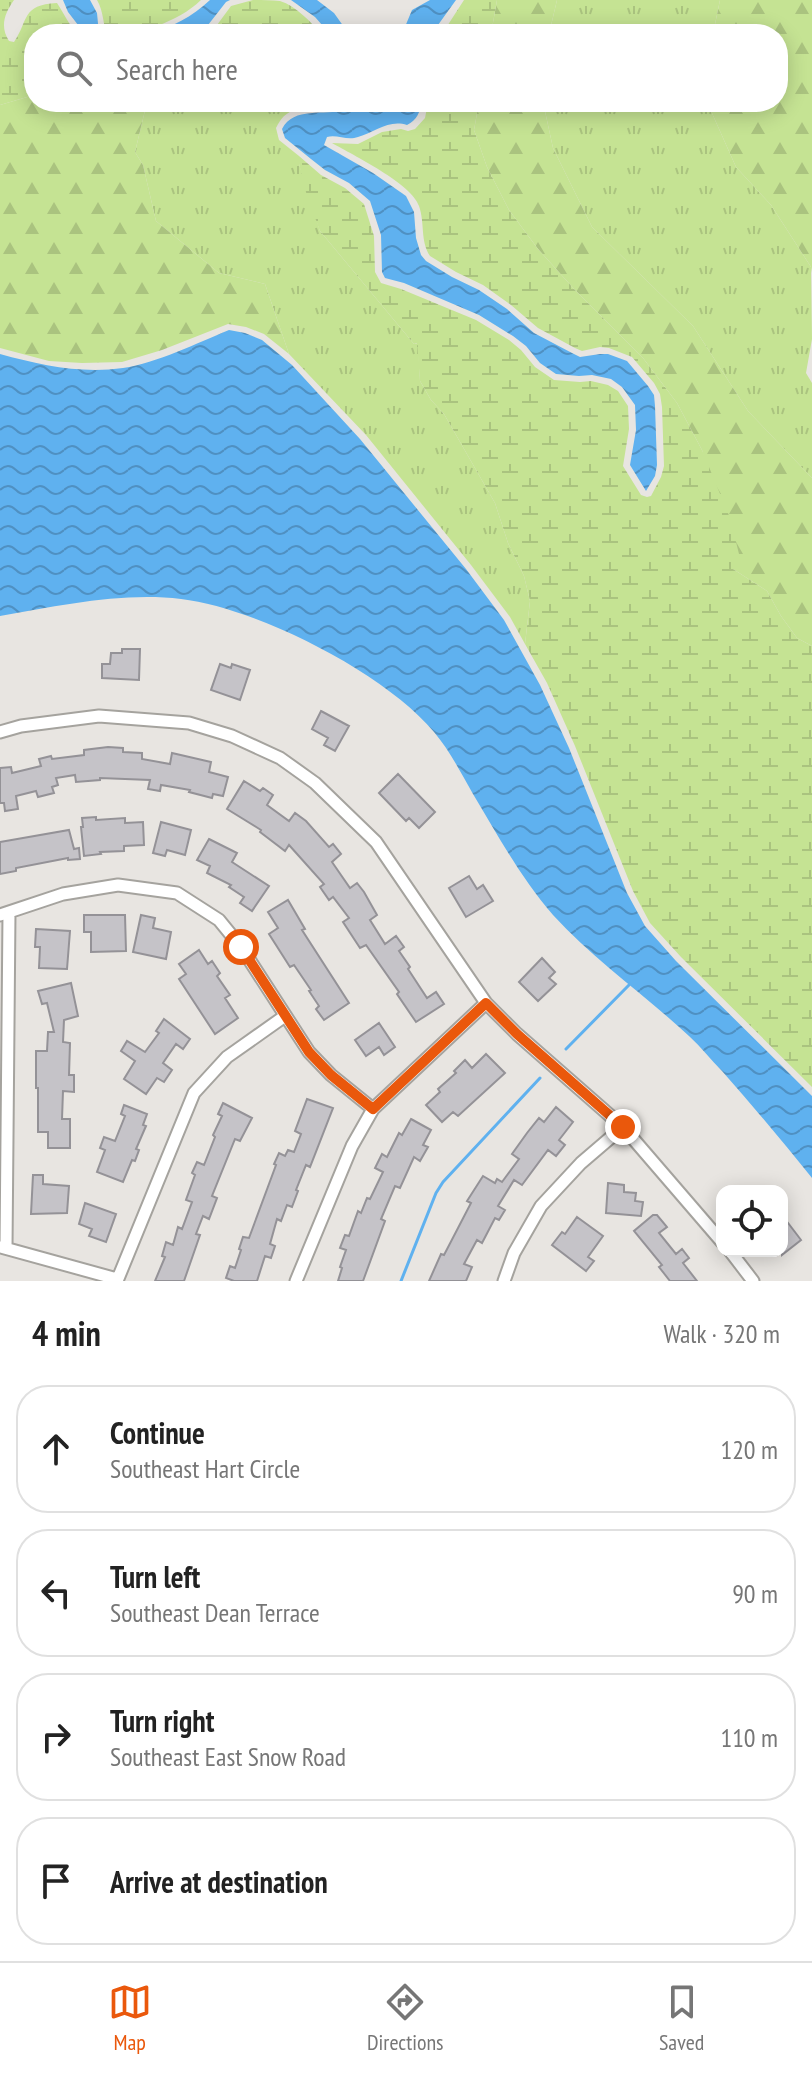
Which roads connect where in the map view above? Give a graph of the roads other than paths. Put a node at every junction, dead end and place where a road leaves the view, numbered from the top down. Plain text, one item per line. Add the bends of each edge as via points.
1 (0, 732) edge
2 (5, 914) edge
3 (486, 1003) junction
4 (285, 1016) junction
5 (373, 1109) junction
6 (623, 1127) junction
7 (716, 1235) edge
8 (3, 1248) edge
9 (735, 1257) edge
10 (117, 1280) edge
11 (296, 1281) edge
12 (504, 1281) edge
13 (753, 1281) edge

1 - 3 street via 99,716 189,723 280,758 315,783 376,842
2 - 4 street via 63,894 118,885 177,893 219,920
2 - 8 street
3 - 5 street
3 - 6 street
4 - 5 street via 309,1052
4 - 10 street via 227,1057 194,1093
5 - 11 street via 352,1146
6 - 7 street
6 - 12 street via 541,1206
8 - 10 street
9 - 13 street

